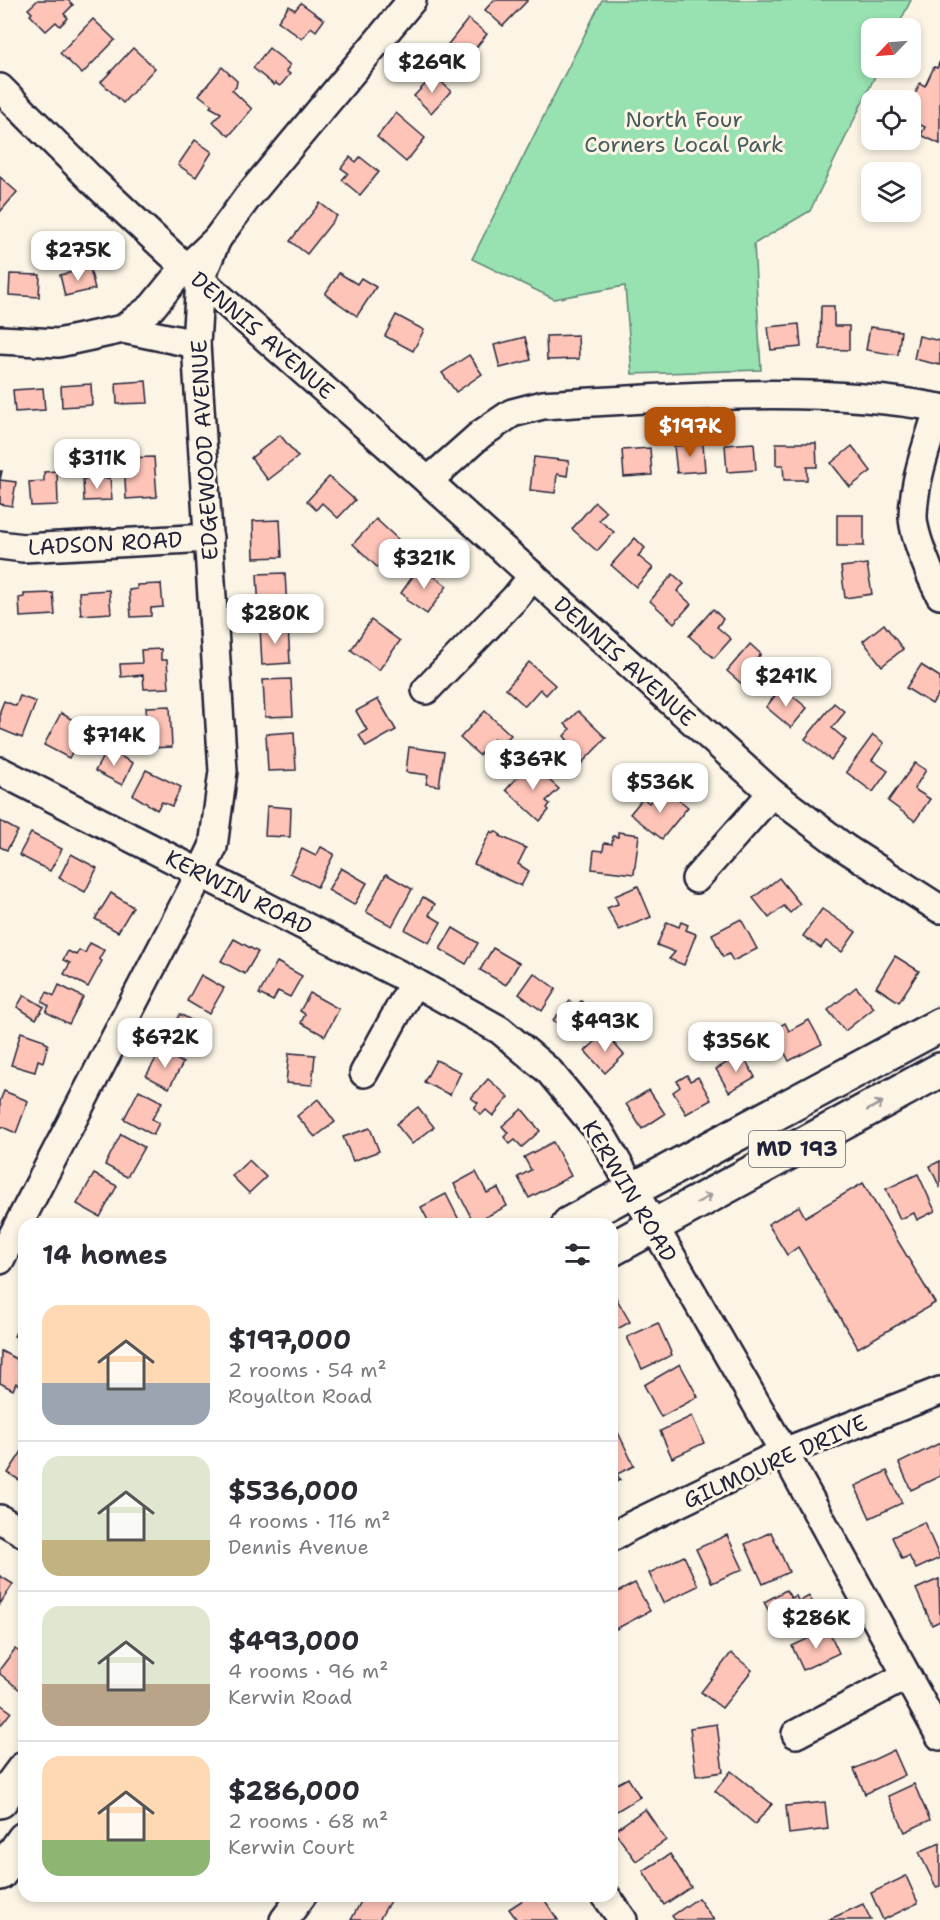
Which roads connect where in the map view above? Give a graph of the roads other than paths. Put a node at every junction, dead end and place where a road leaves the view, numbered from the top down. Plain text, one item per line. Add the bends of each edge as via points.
1 (399, 4) edge
2 (0, 88) edge
3 (193, 273) junction
4 (123, 329) junction
5 (0, 340) edge
6 (196, 344) junction
7 (940, 408) edge
8 (428, 481) junction
9 (209, 538) junction
10 (0, 545) edge
11 (532, 576) junction
12 (940, 595) edge
13 (426, 690) dead end
14 (0, 771) edge
15 (772, 793) junction
16 (201, 872) junction
17 (696, 879) dead end
18 (940, 909) edge
19 (414, 982) junction
20 (940, 1025) edge
21 (940, 1070) edge
22 (364, 1073) dead end
23 (632, 1191) junction
24 (19, 1218) edge
25 (580, 1218) edge
26 (18, 1220) edge
27 (653, 1227) junction
28 (618, 1246) edge
29 (2, 1250) edge
30 (940, 1390) edge
31 (784, 1452) junction
32 (0, 1519) edge
33 (18, 1530) edge
34 (618, 1534) edge
35 (906, 1676) junction
36 (796, 1734) dead end
37 (940, 1736) edge
38 (18, 1777) edge
39 (0, 1801) edge
40 (18, 1848) edge
41 (0, 1873) edge
42 (280, 1902) edge
43 (298, 1902) edge
44 (610, 1902) edge
45 (284, 1920) edge
46 (623, 1920) edge

1 - 3 street
2 - 3 street, DENNIS AVENUE
3 - 4 street
3 - 6 street, EDGEWOOD AVENUE
3 - 8 street, DENNIS AVENUE
4 - 5 street via 58,343
4 - 6 street
6 - 9 street, EDGEWOOD AVENUE
7 - 8 street via 882,399 800,394 543,405 512,413 481,434
7 - 12 street via 920,469 913,518
8 - 11 street, DENNIS AVENUE
9 - 10 street, LADSON ROAD via 23,548
9 - 16 street, EDGEWOOD AVENUE via 223,771 213,847
11 - 13 street
11 - 15 street, DENNIS AVENUE
14 - 16 street, KERWIN ROAD
15 - 17 street
15 - 18 street, DENNIS AVENUE via 846,848
16 - 19 street, KERWIN ROAD
16 - 24 street, EDGEWOOD AVENUE
19 - 22 street
19 - 23 street, KERWIN ROAD via 500,1029 549,1071 601,1134
20 - 23 main road, MD 193
27 -> 21 main road, MD 193
23 - 25 main road, MD 193
23 - 27 street, KERWIN ROAD
26 - 29 street, EDGEWOOD AVENUE
27 - 28 main road, MD 193
27 - 31 street, KERWIN ROAD
30 - 31 street, GILMOURE DRIVE
31 - 34 street, GILMOURE DRIVE
31 - 35 street, KERWIN ROAD
32 - 33 street
35 - 36 street
35 - 37 street, KERWIN ROAD
38 - 39 main road
40 - 41 main road
42 - 45 street
43 - 45 street
44 - 46 street

